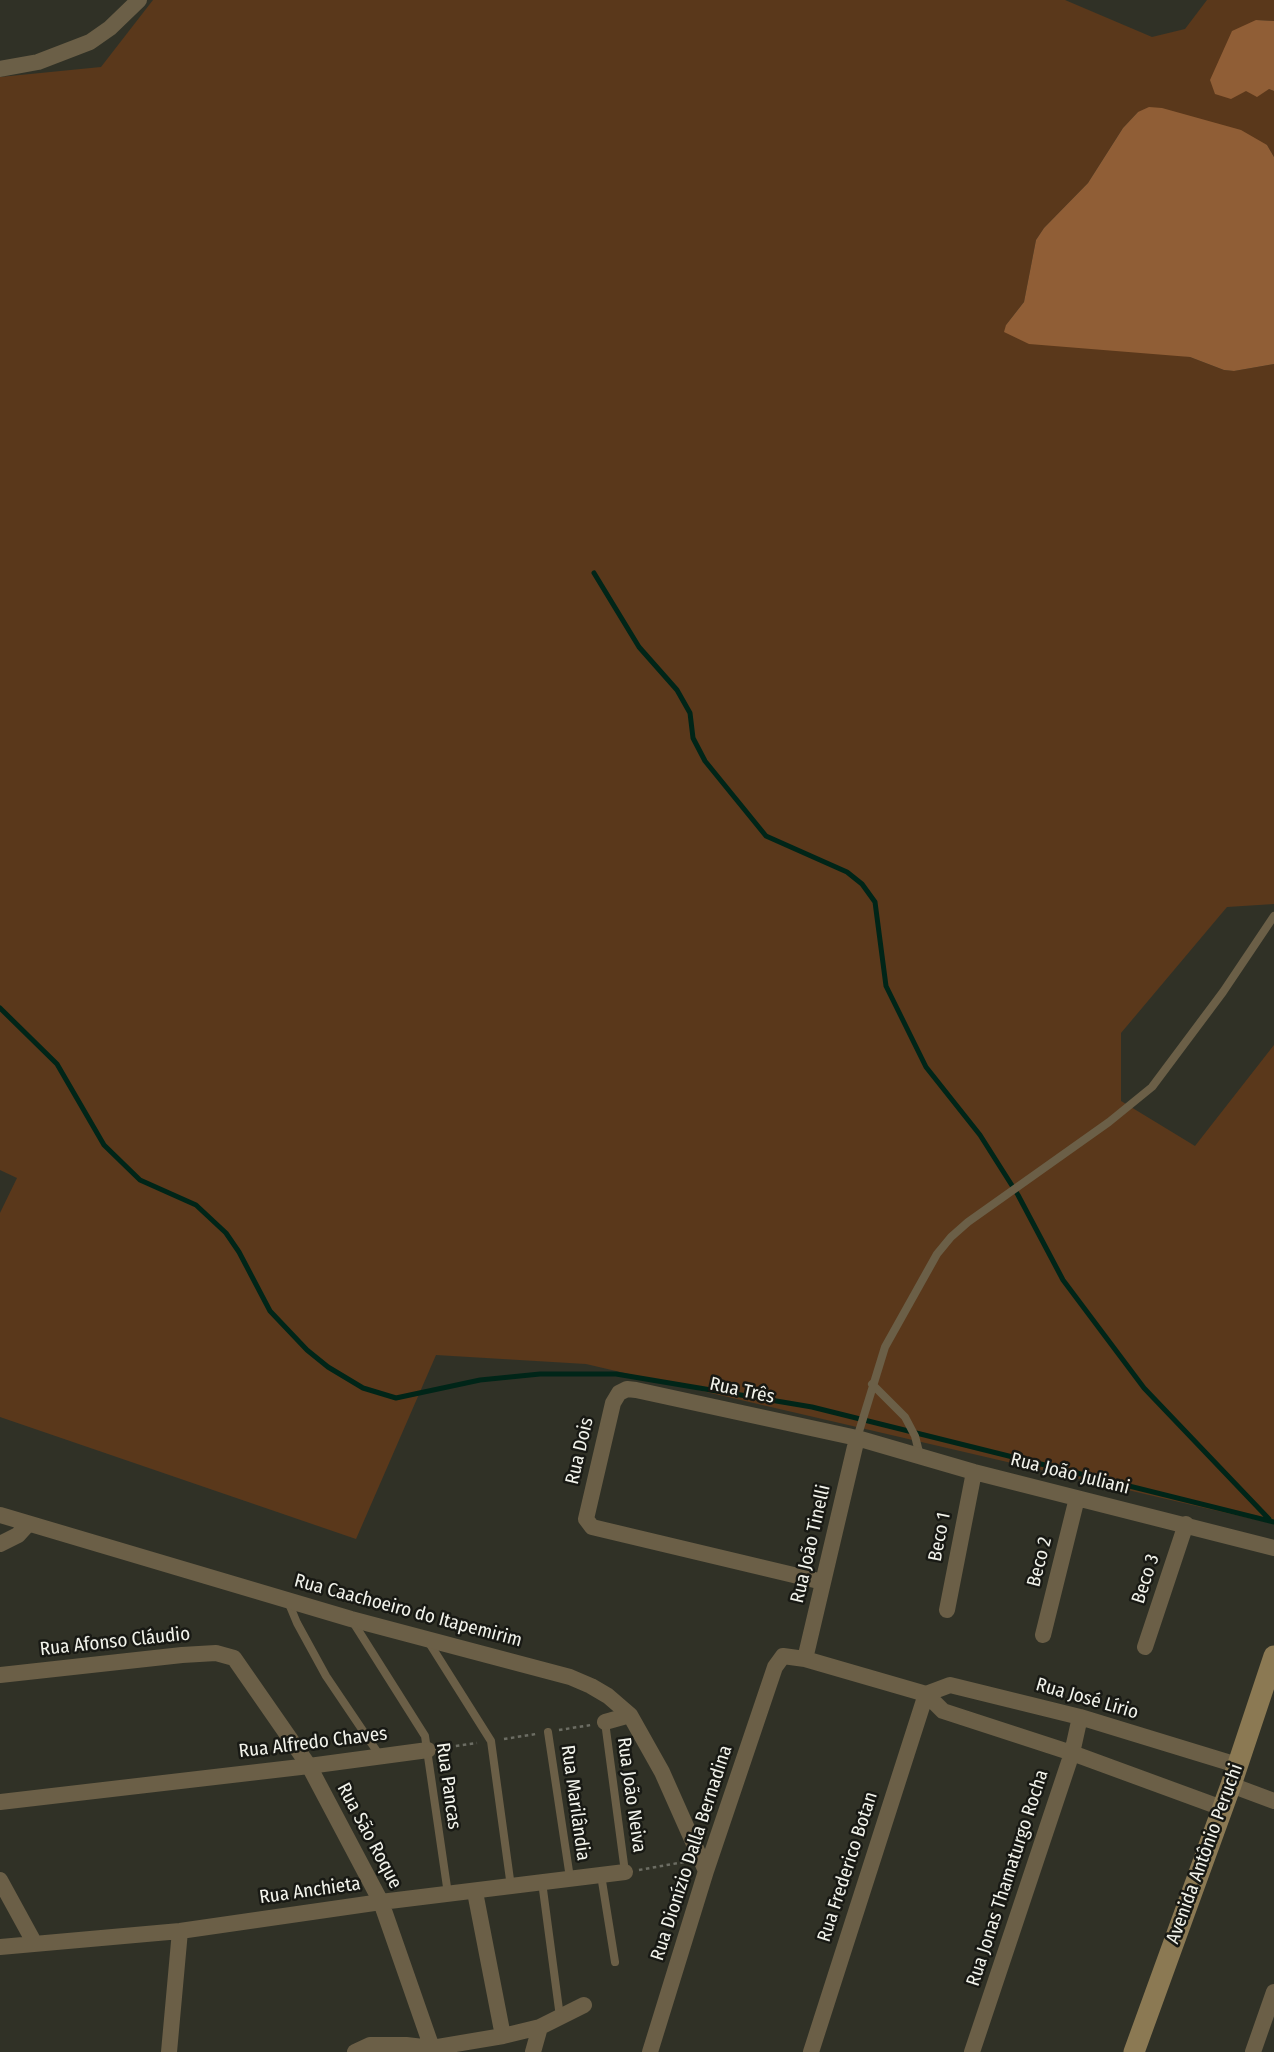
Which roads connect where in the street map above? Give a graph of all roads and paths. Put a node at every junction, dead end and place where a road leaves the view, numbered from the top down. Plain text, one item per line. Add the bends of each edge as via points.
1 (139, 0) edge
2 (0, 69) edge
3 (1274, 916) edge
4 (872, 1384) junction
5 (618, 1393) joint
6 (857, 1438) junction
7 (919, 1456) junction
8 (974, 1472) junction
9 (1077, 1498) junction
10 (0, 1515) edge
11 (28, 1524) junction
12 (1186, 1524) junction
13 (0, 1544) edge
14 (1274, 1548) edge
15 (823, 1582) junction
16 (287, 1600) junction
17 (947, 1610) dead end
18 (351, 1619) junction
19 (1043, 1635) dead end
20 (428, 1641) junction
21 (1146, 1647) dead end
22 (1274, 1656) edge
23 (234, 1658) joint
24 (805, 1659) junction
25 (0, 1675) edge
26 (926, 1694) junction
27 (630, 1714) junction
28 (1080, 1717) junction
29 (605, 1722) junction
30 (548, 1732) junction
31 (491, 1741) junction
32 (428, 1750) junction
33 (1072, 1753) junction
34 (380, 1756) junction
35 (309, 1766) junction
36 (1234, 1775) junction
37 (1274, 1801) edge
38 (0, 1802) edge
39 (1222, 1808) junction
40 (704, 1865) junction
41 (625, 1872) junction
42 (601, 1874) junction
43 (570, 1878) junction
44 (0, 1880) edge
45 (542, 1882) junction
46 (510, 1887) junction
47 (475, 1892) junction
48 (448, 1894) junction
49 (381, 1902) junction
50 (180, 1931) junction
51 (35, 1944) junction
52 (0, 1947) edge
53 (615, 1962) dead end
54 (1274, 1992) edge
55 (584, 2005) dead end
56 (560, 2017) junction
57 (540, 2027) junction
58 (503, 2036) junction
59 (652, 2046) edge
60 (433, 2050) edge
61 (169, 2052) edge
62 (355, 2052) edge
63 (533, 2052) edge
64 (635, 2052) edge
65 (811, 2052) edge
66 (972, 2052) edge
67 (1134, 2052) edge
68 (1253, 2052) edge

1 - 2 street via 90,42 38,62
3 - 4 lane via 1152,1087 951,1237 917,1286 881,1356
4 - 6 lane
4 - 7 lane via 905,1417
5 - 6 street, Rua Três via 636,1390
5 - 15 street, Rua Dois via 586,1519 592,1527
6 - 7 street, Rua João Juliani
6 - 15 street, Rua João Tinelli
7 - 8 street, Rua João Juliani
8 - 9 street, Rua João Juliani
8 - 17 street, Beco 1
9 - 12 street, Rua João Juliani
9 - 19 street, Beco 2
10 - 11 street, Rua Caachoeiro do Itapemirim
11 - 13 street
11 - 16 street, Rua Caachoeiro do Itapemirim
12 - 14 street, Rua João Juliani
12 - 21 street, Beco 3
15 - 24 street, Rua João Tinelli
16 - 18 street, Rua Caachoeiro do Itapemirim
16 - 34 lane via 326,1676
18 - 20 street, Rua Caachoeiro do Itapemirim
18 - 32 lane, Rua Pancas via 421,1728
20 - 27 street, Rua Caachoeiro do Itapemirim via 570,1677 608,1696
20 - 31 lane
22 - 36 main road, Avenida Antônio Peruchi
23 - 25 street, Rua Afonso Cláudio via 216,1653 182,1655
23 - 35 street, Rua São Roque
24 - 26 street, Rua José Lírio
24 - 40 street, Rua Dionízio Dalla Bernadina via 783,1656 775,1667
26 - 28 street, Rua José Lírio via 950,1685
26 - 33 street, Rua José Lírio via 943,1711
26 - 65 street, Rua Frederico Botan
27 - 29 street
27 - 40 street, Rua Caachoeiro do Itapemirim
28 - 33 street, Rua Jonas Thamaturgo Rocha
28 - 36 street, Rua José Lírio
29 - 30 path
29 - 41 lane, Rua João Neiva
30 - 31 path
30 - 43 lane, Rua Marilândia
31 - 32 path
31 - 46 lane
32 - 34 street, Rua Alfredo Chaves
32 - 48 lane, Rua Pancas
33 - 39 street, Rua José Lírio
33 - 66 street, Rua Jonas Thamaturgo Rocha
34 - 35 street, Rua Alfredo Chaves
35 - 38 street, Rua Alfredo Chaves
35 - 49 street, Rua São Roque
36 - 37 street, Rua José Lírio
36 - 39 main road, Avenida Antônio Peruchi
39 - 67 main road, Avenida Antônio Peruchi
40 - 41 path
40 - 59 street, Rua Dionízio Dalla Bernadina
41 - 42 street, Rua Anchieta
42 - 43 street, Rua Anchieta
42 - 53 lane
43 - 45 street, Rua Anchieta
44 - 51 street
45 - 46 street, Rua Anchieta
45 - 56 lane
46 - 47 street, Rua Anchieta
47 - 48 street, Rua Anchieta
47 - 58 street
48 - 49 street, Rua Anchieta
49 - 50 street, Rua Anchieta
49 - 60 street, Rua São Roque
50 - 51 street, Rua Anchieta
50 - 61 street
51 - 52 street, Rua Anchieta
54 - 68 street
55 - 56 street
56 - 57 street
57 - 58 street
57 - 63 street
58 - 60 street
59 - 64 street
60 - 62 street via 386,2044

